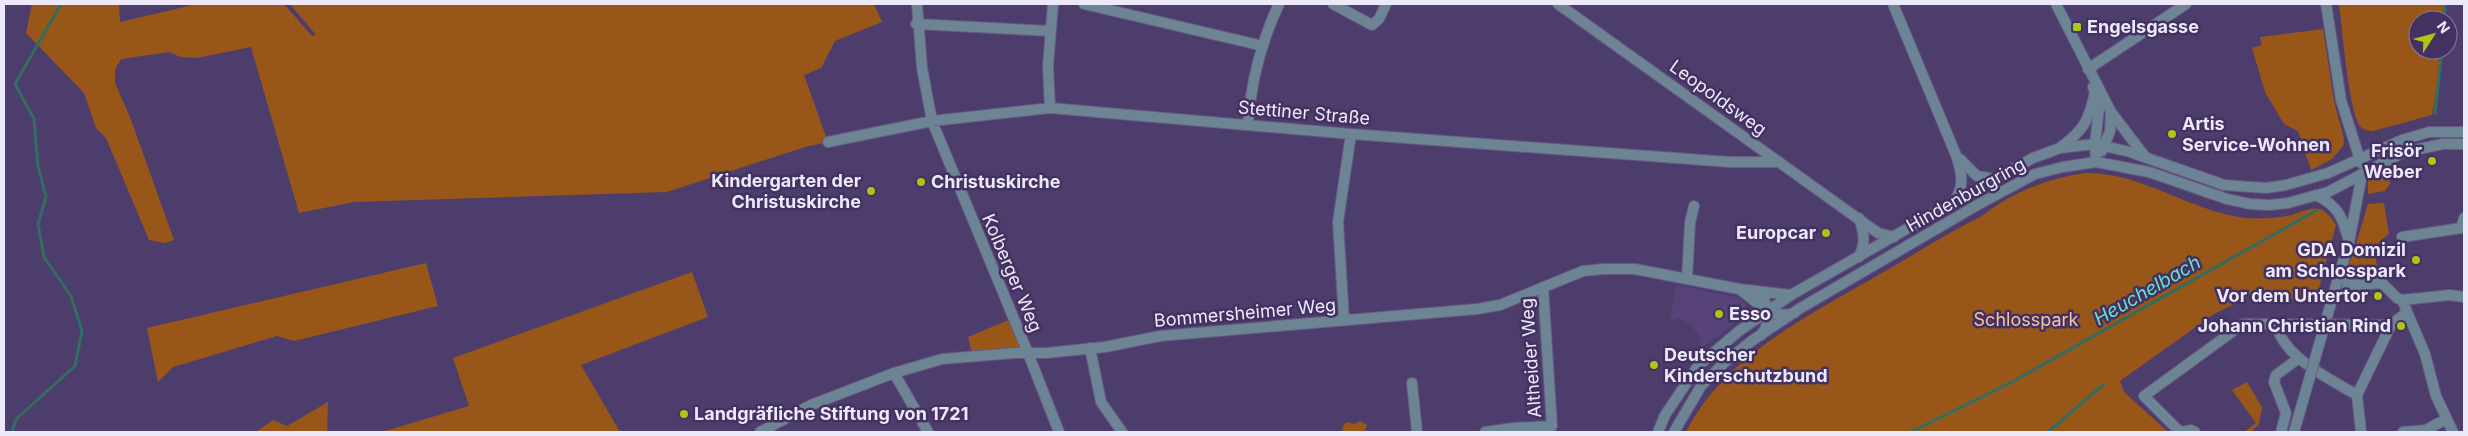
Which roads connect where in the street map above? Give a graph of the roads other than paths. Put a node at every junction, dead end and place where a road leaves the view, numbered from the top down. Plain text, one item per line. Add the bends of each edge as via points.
1 (916, 4) edge
2 (1053, 4) edge
3 (1084, 4) edge
4 (1279, 4) edge
5 (1333, 4) edge
6 (1386, 4) edge
7 (1558, 4) edge
8 (1893, 4) edge
9 (2056, 4) edge
10 (2186, 4) edge
11 (2326, 4) edge
12 (916, 24) junction
13 (1050, 31) junction
14 (1263, 46) junction
15 (2090, 74) junction
16 (2094, 93) junction
17 (1050, 108) junction
18 (2111, 112) junction
19 (932, 121) junction
20 (1248, 124) junction
21 (2464, 132) edge
22 (1351, 134) junction
23 (828, 142) dead end
24 (2464, 144) edge
25 (2100, 145) junction
26 (2060, 148) junction
27 (1956, 155) junction
28 (2146, 158) junction
29 (2360, 159) junction
30 (1779, 162) junction
31 (2096, 162) junction
32 (2362, 174) junction
33 (1994, 179) junction
34 (2316, 196) junction
35 (1954, 202) junction
36 (1694, 206) dead end
37 (1859, 218) junction
38 (2464, 218) edge
39 (2402, 236) dead end
40 (1894, 237) junction
41 (2349, 242) junction
42 (1859, 257) junction
43 (1687, 279) junction
44 (2337, 282) junction
45 (1543, 288) junction
46 (1739, 289) junction
47 (1752, 290) junction
48 (1791, 295) junction
49 (2464, 297) edge
50 (2402, 300) junction
51 (1755, 303) junction
52 (1768, 311) junction
53 (1794, 313) junction
54 (2406, 313) junction
55 (1344, 320) junction
56 (2276, 323) junction
57 (2392, 325) junction
58 (1746, 326) junction
59 (1760, 336) junction
60 (1090, 348) junction
61 (1028, 353) junction
62 (2299, 358) junction
63 (894, 373) junction
64 (1412, 384) dead end
65 (2357, 395) junction
66 (2446, 419) junction
67 (760, 432) edge
68 (928, 432) edge
69 (1059, 432) edge
70 (1122, 432) edge
71 (1417, 432) edge
72 (1485, 432) edge
73 (1658, 432) edge
74 (1674, 432) edge
75 (2195, 432) edge
76 (2281, 432) edge
77 (2294, 432) edge
78 (2361, 432) edge
79 (2403, 432) edge
80 (2453, 432) edge

1 - 12 street, Kolberger Weg
2 - 13 street
3 - 14 street
4 - 14 street
5 - 6 street via 1370,25 1377,22
7 - 30 street, Leopoldsweg
8 - 27 street
9 - 15 street
10 - 15 street
11 - 29 street via 2341,100
12 - 13 street
12 - 19 street, Kolberger Weg
13 - 17 street
14 - 20 street via 1253,82
15 - 16 street
15 - 18 street
16 - 25 street via 2099,108
16 - 26 street via 2083,128
17 - 19 street, Stettiner Straße
17 - 20 street, Stettiner Straße
18 - 25 street via 2110,132
18 - 28 street
19 - 23 street, Stettiner Straße
19 - 61 street, Kolberger Weg
20 - 22 street, Stettiner Straße
21 - 29 street, Hindenburgring via 2429,132 2385,145
22 - 30 street, Stettiner Straße via 1730,162
22 - 55 street via 1338,222
24 - 32 street, Hindenburgring via 2443,144 2404,152
25 - 26 street, Hindenburgring
25 - 28 street, Hindenburgring
25 - 31 street
26 - 33 street, Hindenburgring
27 - 33 street via 1977,176
27 - 35 street via 1963,178
28 - 29 street, Hindenburgring via 2224,185 2266,188 2328,173
29 - 32 street
30 - 37 street, Leopoldsweg
31 - 34 street, Hindenburgring via 2149,172 2250,204 2279,204
31 - 53 street, Hindenburgring via 2035,174
32 - 34 street, Hindenburgring
32 - 41 street
33 - 35 street, Hindenburgring
34 - 41 street via 2325,200 2342,217
35 - 40 street, Hindenburgring
36 - 43 street
37 - 40 street, Leopoldsweg via 1878,233
37 - 42 street via 1865,236
38 - 39 street via 2461,228
40 - 42 street, Hindenburgring
41 - 44 street
42 - 48 street, Hindenburgring
43 - 45 street, Bommersheimer Weg via 1635,269 1603,269 1583,271
43 - 46 street, Bommersheimer Weg
44 - 50 street via 2356,285 2382,283
44 - 77 street, bridge
45 - 55 street, Bommersheimer Weg via 1485,308
45 - 72 street, Altheider Weg via 1552,426
46 - 47 street, Bommersheimer Weg
46 - 51 street
47 - 48 street, Bommersheimer Weg
47 - 52 street via 1763,298
48 - 52 street, Hindenburgring
49 - 50 street via 2450,295
50 - 54 street
51 - 52 street
51 - 58 street via 1754,314
52 - 53 street via 1779,315
52 - 58 street, Hindenburgring
52 - 59 street via 1766,329
53 - 59 street, Hindenburgring
54 - 57 street
54 - 66 street via 2425,354
55 - 60 street, Bommersheimer Weg via 1160,336
56 - 57 street
56 - 62 street via 2278,332
56 - 75 street via 2242,324 2144,396 2178,430
57 - 65 street
58 - 73 street, Hindenburgring via 1698,366 1665,415
59 - 74 street, Hindenburgring via 1724,362 1701,386
60 - 61 street, Bommersheimer Weg
60 - 70 street via 1100,402
61 - 63 street, Bommersheimer Weg via 942,360
61 - 69 street, Kolberger Weg
62 - 65 street
62 - 76 street via 2276,375 2274,382 2286,413
63 - 67 street, Bommersheimer Weg via 811,406
63 - 68 street
64 - 71 street
65 - 78 street
66 - 79 street via 2426,430
66 - 80 street

